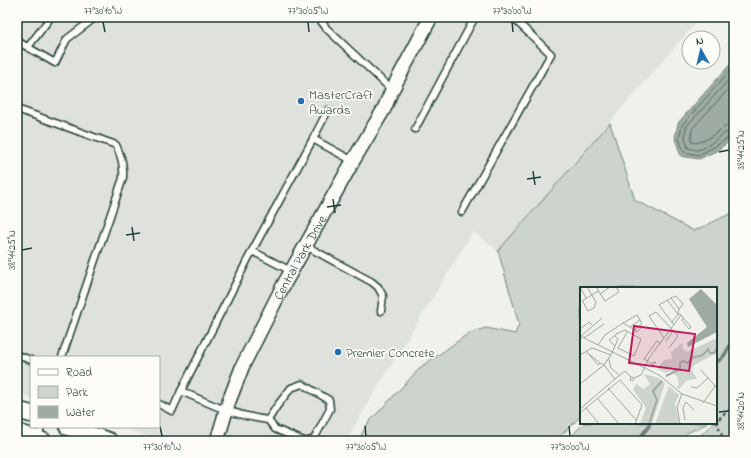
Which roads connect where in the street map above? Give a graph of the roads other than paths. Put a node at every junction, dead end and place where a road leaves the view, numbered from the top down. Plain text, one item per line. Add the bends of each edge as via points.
1 (51, 17) edge
2 (96, 17) edge
3 (318, 17) edge
4 (431, 17) edge
5 (475, 17) edge
6 (512, 17) edge
7 (17, 41) edge
8 (28, 47) junction
9 (392, 90) junction
10 (17, 109) edge
11 (328, 110) dead end
12 (415, 129) dead end
13 (313, 139) junction
14 (353, 161) junction
15 (462, 212) dead end
16 (306, 246) junction
17 (252, 251) junction
18 (292, 271) junction
19 (381, 311) dead end
20 (17, 355) edge
21 (62, 356) edge
22 (30, 360) edge
23 (181, 391) junction
24 (160, 405) edge
25 (17, 410) edge
26 (226, 411) junction
27 (30, 414) edge
28 (268, 420) junction
29 (71, 428) edge
30 (17, 432) edge
31 (41, 436) edge
32 (110, 441) edge
33 (217, 441) edge
34 (304, 441) edge
35 (308, 441) edge

1 - 8 lane
2 - 8 lane via 67,39 55,63
3 - 9 lane via 327,29
4 - 9 street, Central Park Drive
5 - 12 lane
6 - 15 lane via 551,54
7 - 8 lane
9 - 14 street, Central Park Drive via 384,109
10 - 21 lane via 116,145 124,167 123,178
11 - 13 lane
13 - 14 lane
13 - 17 lane
14 - 16 street, Central Park Drive
16 - 18 street, Central Park Drive
16 - 19 lane via 378,287 383,296
17 - 18 lane
17 - 23 lane
18 - 26 street, Central Park Drive via 243,365
20 - 22 lane
23 - 24 lane via 172,411
23 - 26 lane
25 - 27 street
26 - 28 lane
26 - 33 street, Central Park Drive
28 - 34 lane via 275,429
28 - 35 lane via 291,388 302,384 329,400 330,409 314,439
29 - 32 street
30 - 31 street

